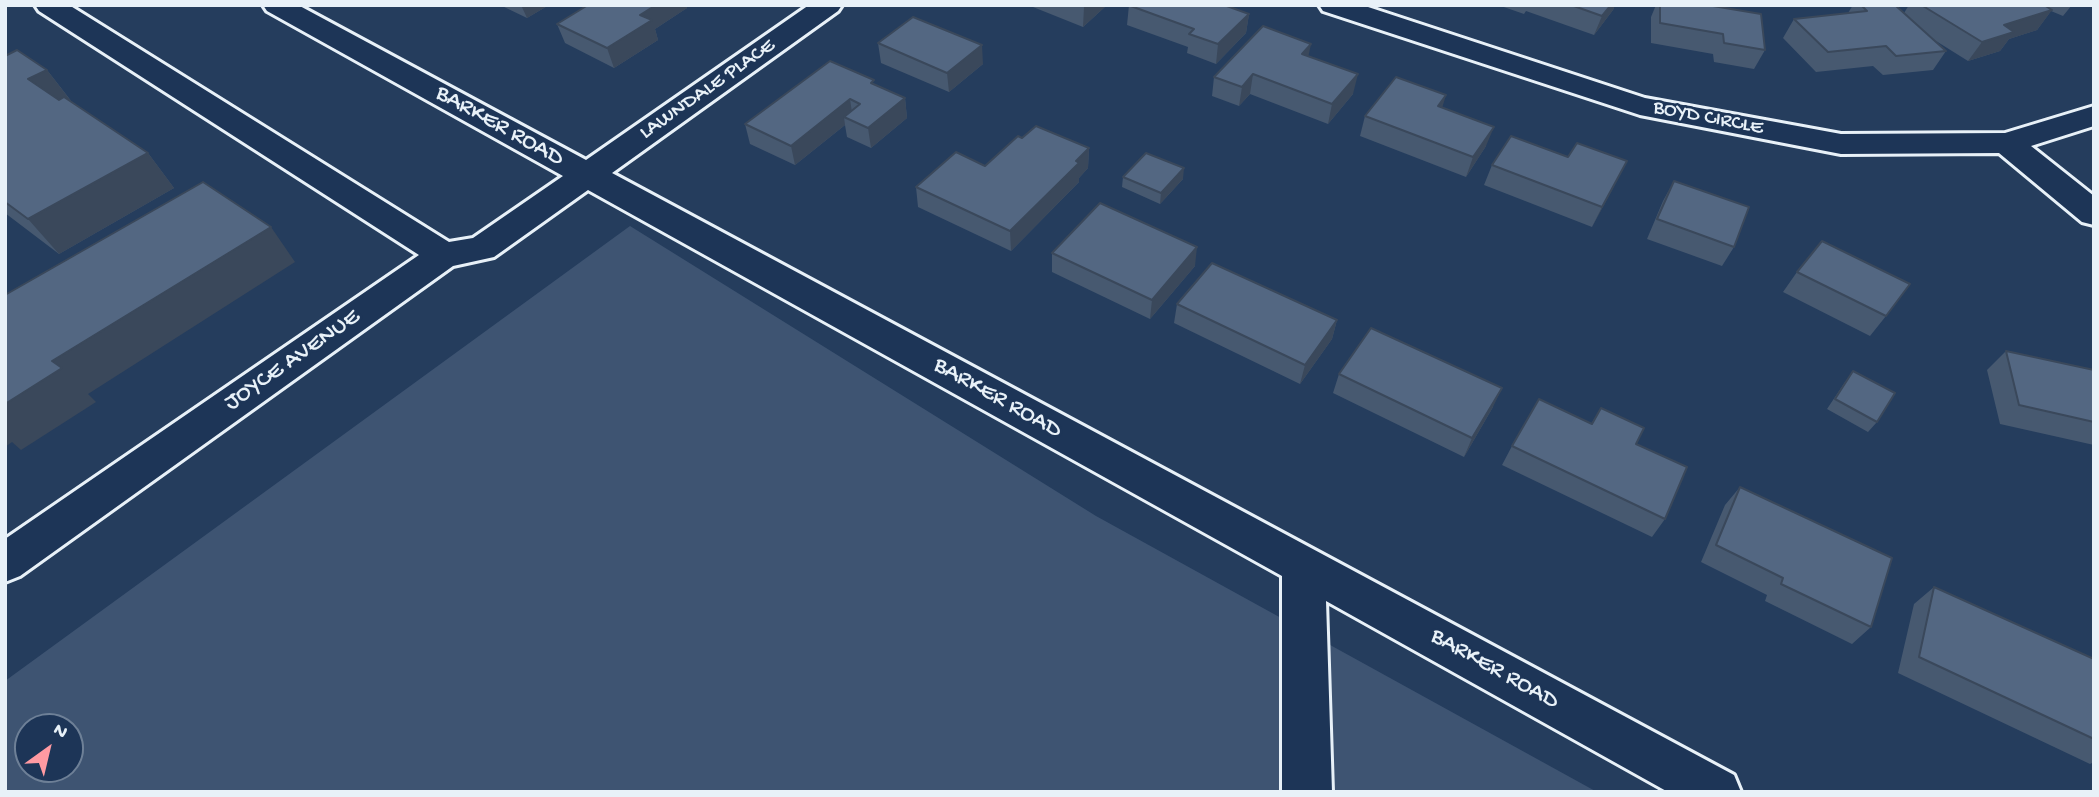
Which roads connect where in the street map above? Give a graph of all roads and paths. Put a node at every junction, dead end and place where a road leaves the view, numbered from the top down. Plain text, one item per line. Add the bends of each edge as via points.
1 (49, 5) edge
2 (277, 5) edge
3 (828, 5) edge
4 (1333, 5) edge
5 (2094, 116) edge
6 (2007, 143) junction
7 (588, 175) junction
8 (2094, 214) edge
9 (444, 255) junction
10 (5, 563) edge
11 (1303, 566) junction
12 (1307, 792) edge
13 (1717, 792) edge

1 - 9 street
2 - 7 street, BARKER ROAD
3 - 7 street, LAWNDALE PLACE
4 - 6 street, BOYD CIRCLE via 1640,106 1841,144
5 - 6 street, BOYD CIRCLE
6 - 8 street
7 - 9 street, JOYCE AVENUE via 481,249
7 - 11 street, BARKER ROAD
9 - 10 street, JOYCE AVENUE
11 - 12 street
11 - 13 street, BARKER ROAD

